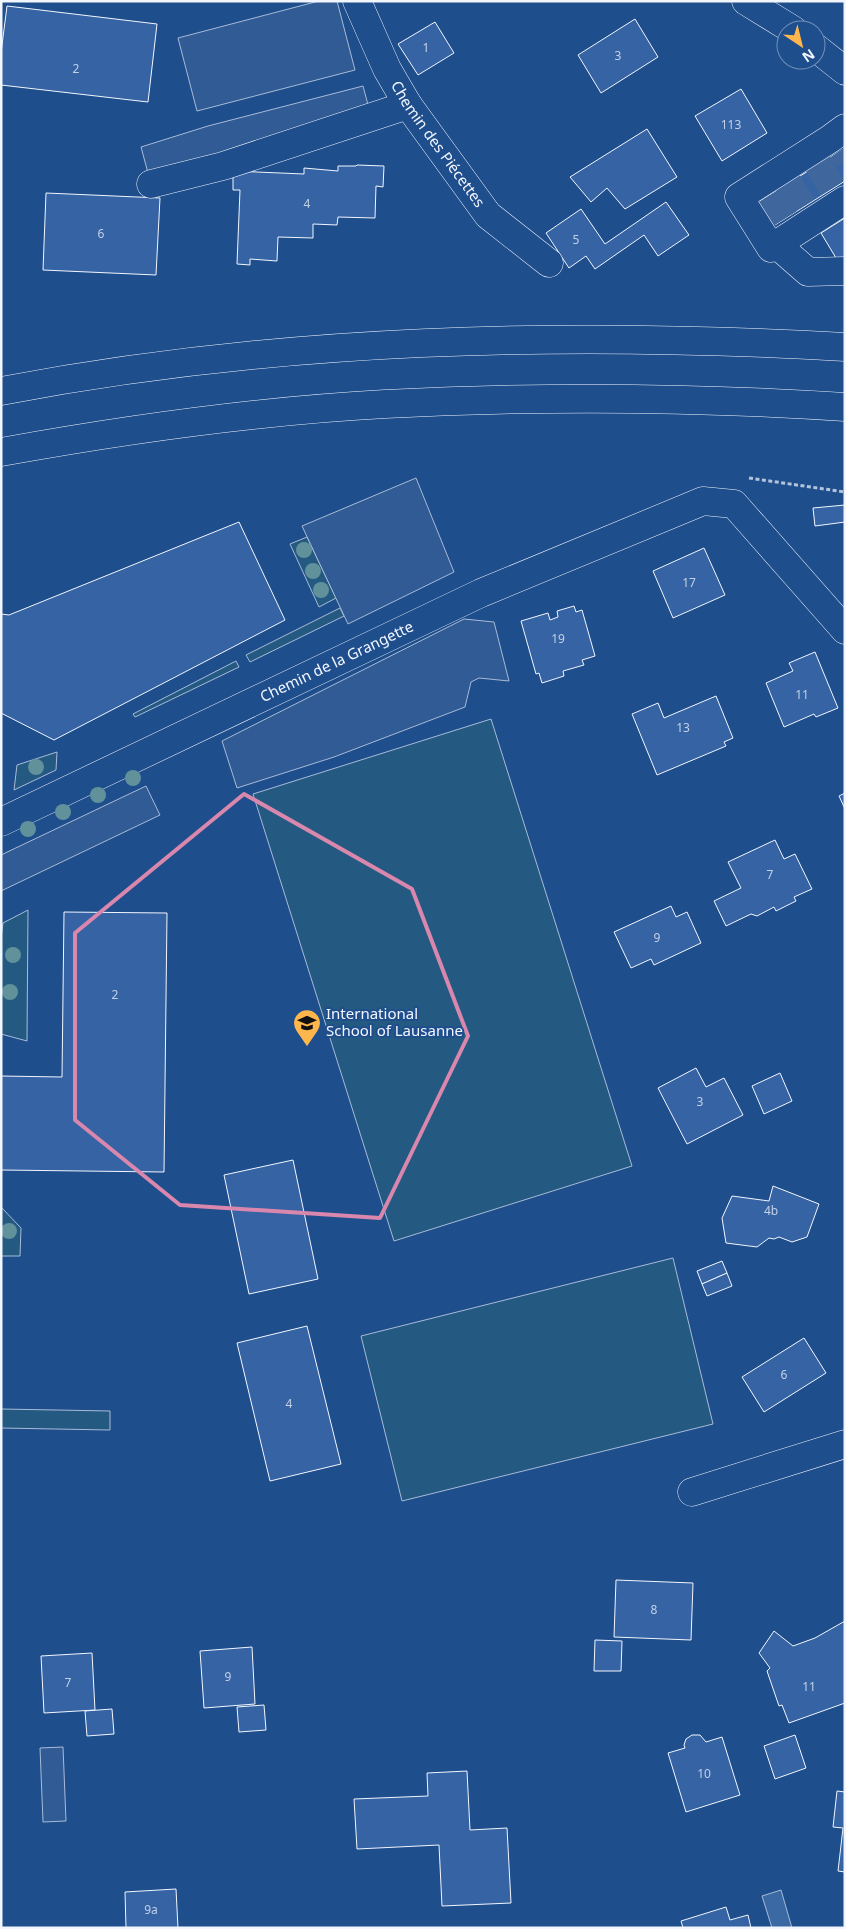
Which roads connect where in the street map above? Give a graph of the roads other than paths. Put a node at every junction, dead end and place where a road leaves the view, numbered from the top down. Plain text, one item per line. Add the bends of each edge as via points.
1 (357, 1) edge
2 (746, 1) edge
3 (776, 20) edge
4 (826, 56) edge
5 (845, 71) edge
6 (408, 105) junction
7 (828, 147) edge
8 (151, 184) dead end
9 (840, 197) edge
10 (794, 225) junction
11 (549, 264) dead end
12 (845, 271) edge
13 (845, 347) edge
14 (1, 390) edge
15 (845, 407) edge
16 (1, 452) edge
17 (845, 630) edge
18 (1, 822) edge
19 (845, 1444) edge
20 (692, 1492) dead end

1 - 6 main road, Chemin des Piécettes via 387,69
2 - 3 main road
4 - 5 main road
6 - 8 main road via 223,166
6 - 11 main road, Chemin des Piécettes via 488,215
7 - 10 main road via 775,182 739,196 770,248
9 - 10 main road
10 - 12 main road via 808,272
13 - 14 main road via 654,339 469,340 203,360
15 - 16 main road via 634,399 385,404 209,420
17 - 18 main road, Chemin de la Grangette via 734,504 704,501 481,593
19 - 20 main road

